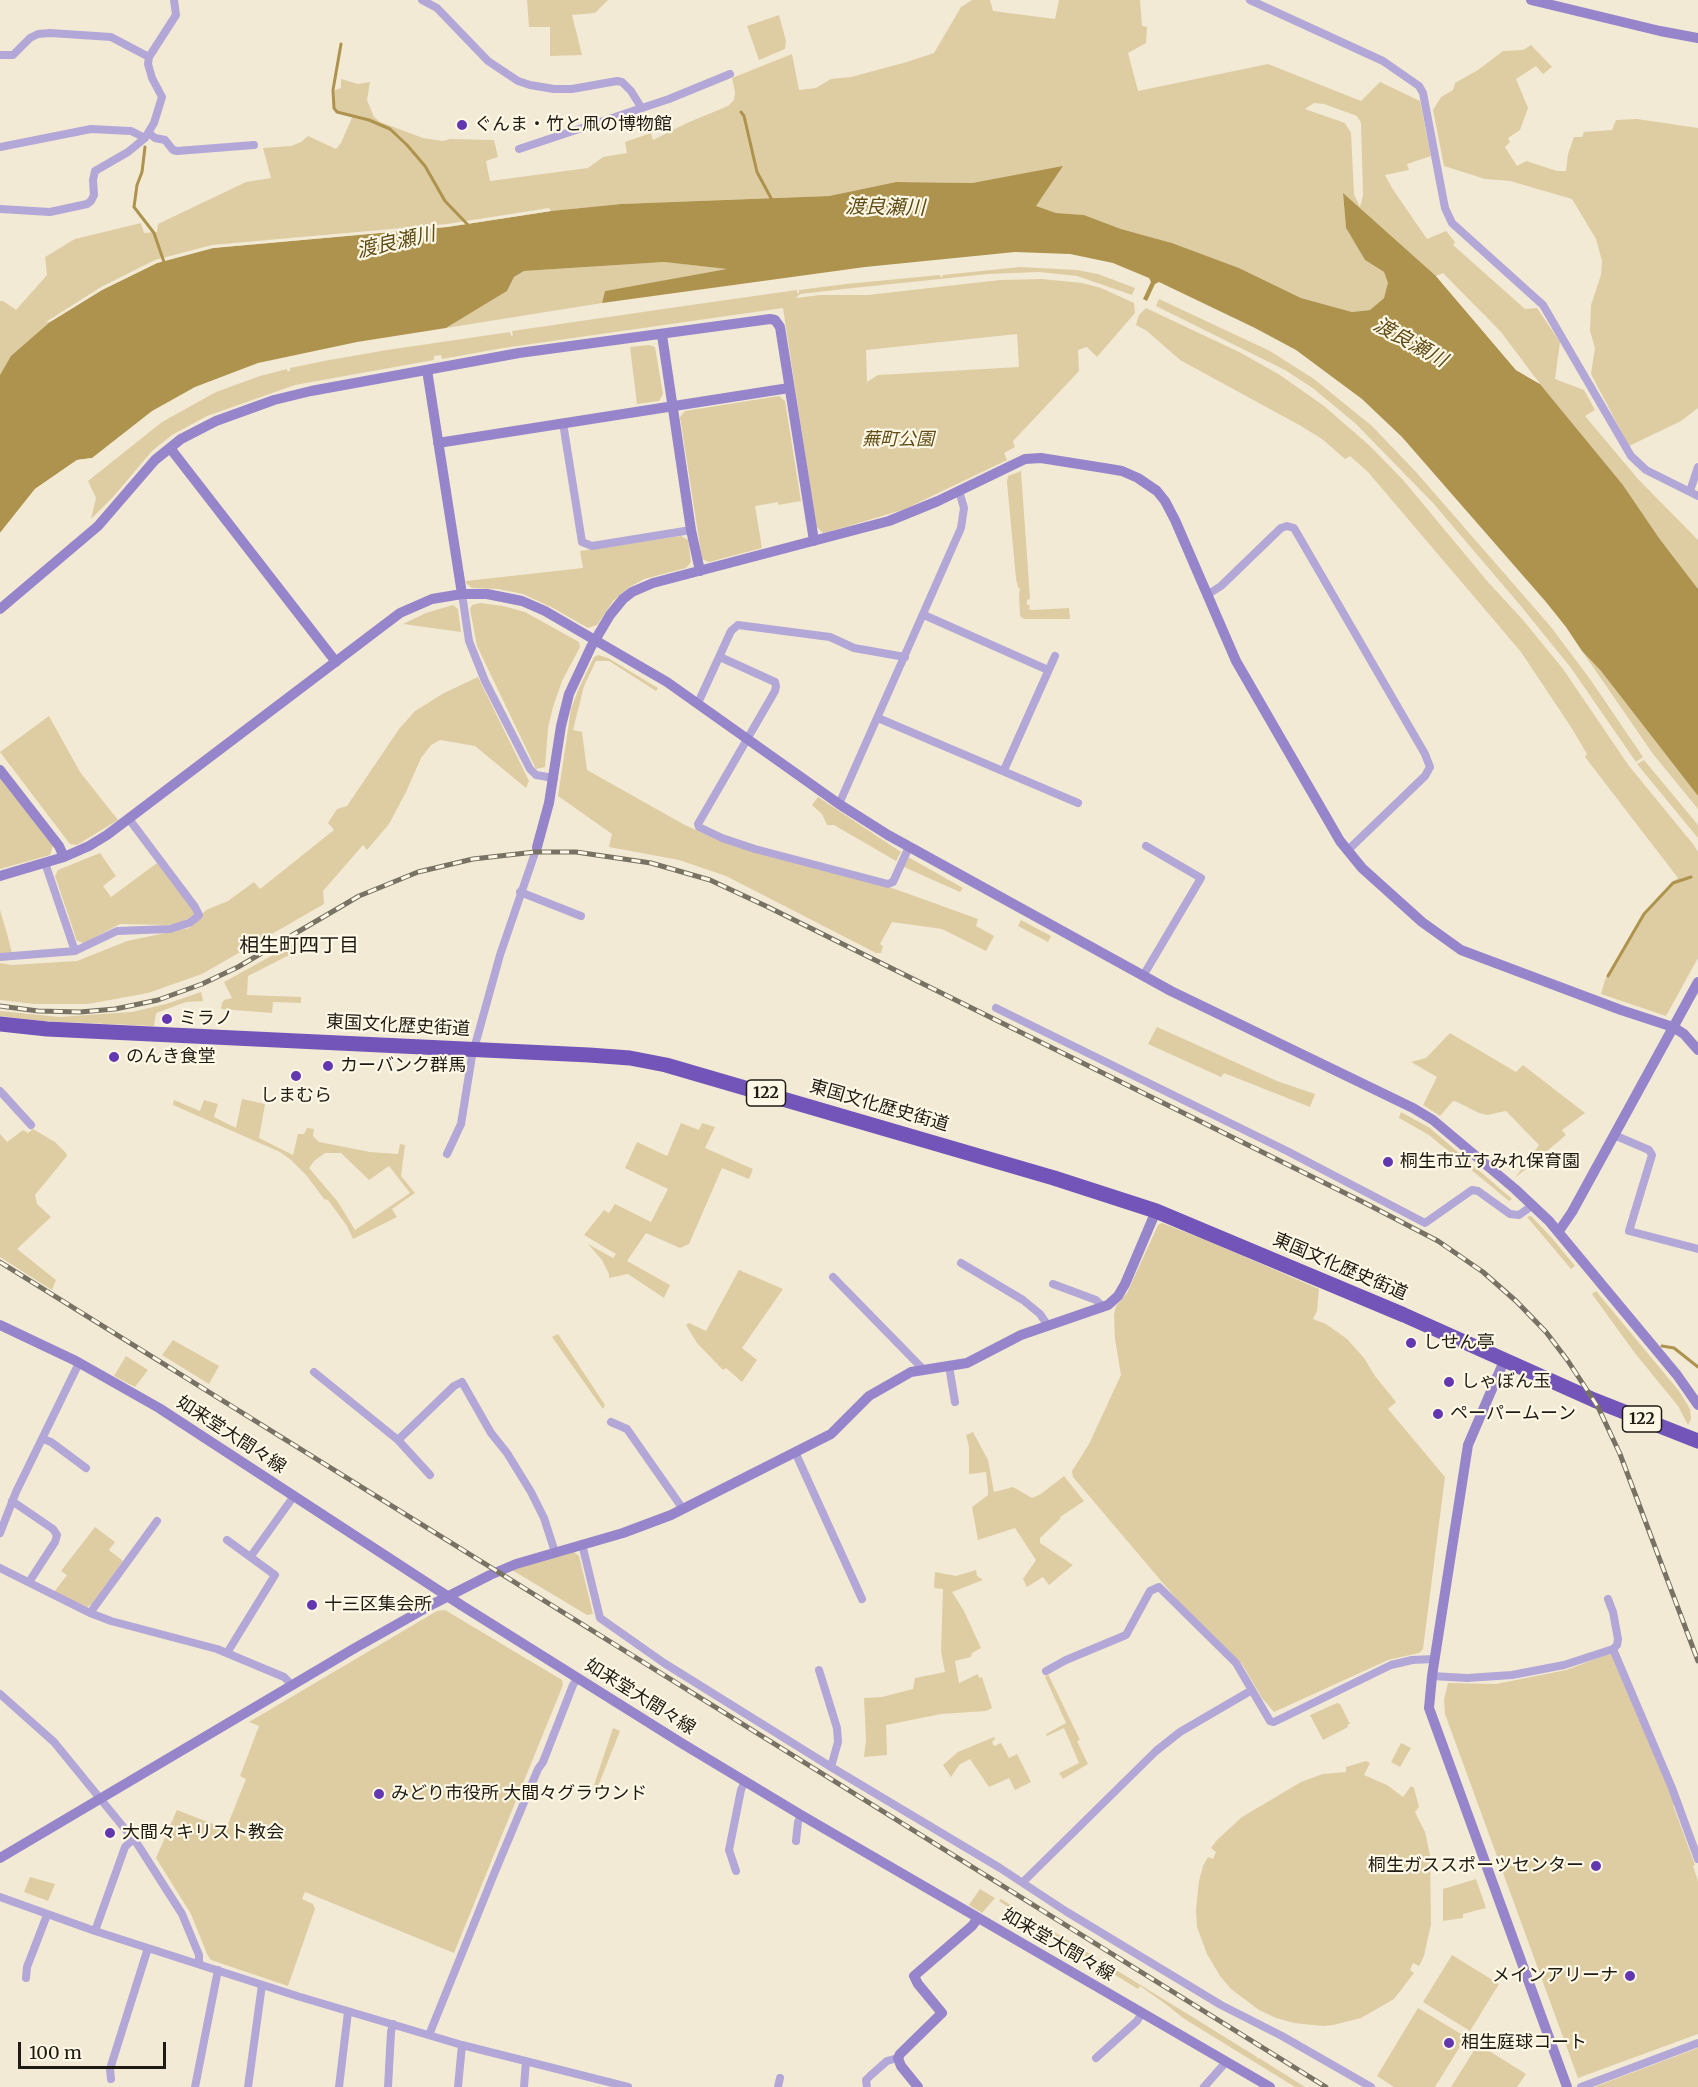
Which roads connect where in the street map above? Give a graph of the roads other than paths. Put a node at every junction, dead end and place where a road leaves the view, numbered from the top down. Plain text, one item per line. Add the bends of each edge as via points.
1 (174, 0) edge
2 (422, 0) edge
3 (1250, 0) edge
4 (1532, 0) edge
5 (1698, 38) edge
6 (0, 55) edge
7 (149, 57) junction
8 (730, 74) dead end
9 (641, 107) junction
10 (147, 136) junction
11 (254, 145) dead end
12 (0, 147) edge
13 (519, 149) dead end
14 (0, 210) edge
15 (662, 335) junction
16 (427, 370) junction
17 (789, 388) junction
18 (673, 407) junction
19 (563, 423) junction
20 (438, 443) junction
21 (170, 448) junction
22 (1698, 467) edge
23 (959, 490) junction
24 (1694, 493) edge
25 (691, 530) junction
26 (814, 541) junction
27 (700, 570) junction
28 (462, 594) junction
29 (1207, 595) junction
30 (0, 609) edge
31 (924, 615) junction
32 (595, 639) junction
33 (1054, 656) dead end
34 (720, 657) junction
35 (905, 657) junction
36 (336, 662) junction
37 (1048, 670) junction
38 (698, 703) junction
39 (878, 718) junction
40 (748, 738) junction
41 (0, 770) edge
42 (1004, 770) junction
43 (555, 778) junction
44 (1078, 803) dead end
45 (839, 804) junction
46 (129, 819) junction
47 (1146, 846) dead end
48 (537, 847) joint
49 (909, 847) junction
50 (1347, 851) junction
51 (64, 857) junction
52 (45, 863) junction
53 (0, 876) edge
54 (520, 892) junction
55 (581, 915) dead end
56 (75, 951) junction
57 (0, 957) edge
58 (1143, 976) junction
59 (1698, 982) edge
60 (996, 1008) dead end
61 (0, 1024) edge
62 (1673, 1027) junction
63 (474, 1050) junction
64 (1698, 1050) edge
65 (0, 1091) edge
66 (31, 1125) dead end
67 (1614, 1135) junction
68 (447, 1154) dead end
69 (1533, 1205) junction
70 (1156, 1211) junction
71 (1559, 1231) junction
72 (1698, 1249) edge
73 (961, 1263) dead end
74 (833, 1277) dead end
75 (1053, 1284) dead end
76 (1103, 1307) junction
77 (0, 1325) edge
78 (1048, 1326) junction
79 (1504, 1361) junction
80 (79, 1363) junction
81 (949, 1366) junction
82 (922, 1368) junction
83 (314, 1372) dead end
84 (955, 1402) dead end
85 (1698, 1404) edge
86 (611, 1422) dead end
87 (43, 1439) junction
88 (398, 1440) junction
89 (1698, 1441) edge
90 (795, 1452) junction
91 (86, 1468) dead end
92 (430, 1475) dead end
93 (294, 1496) junction
94 (12, 1501) junction
95 (683, 1509) junction
96 (157, 1521) dead end
97 (0, 1533) edge
98 (227, 1540) dead end
99 (582, 1544) junction
100 (555, 1552) junction
101 (251, 1556) junction
102 (0, 1568) edge
103 (29, 1582) junction
104 (449, 1597) junction
105 (862, 1599) dead end
106 (1608, 1599) dead end
107 (90, 1613) junction
108 (1613, 1649) junction
109 (227, 1653) junction
110 (1434, 1659) junction
111 (819, 1670) dead end
112 (1047, 1671) dead end
113 (1432, 1676) junction
114 (578, 1678) junction
115 (292, 1685) junction
116 (1252, 1690) junction
117 (0, 1694) edge
118 (831, 1767) junction
119 (745, 1781) junction
120 (101, 1798) junction
121 (801, 1815) junction
122 (133, 1839) junction
123 (796, 1841) dead end
124 (0, 1858) edge
125 (1698, 1859) edge
126 (736, 1871) dead end
127 (1023, 1882) junction
128 (0, 1896) edge
129 (47, 1915) junction
130 (978, 1918) junction
131 (95, 1931) junction
132 (148, 1948) junction
133 (199, 1964) junction
134 (218, 1971) junction
135 (26, 1978) dead end
136 (262, 1985) junction
137 (348, 2012) junction
138 (1142, 2013) junction
139 (393, 2025) junction
140 (429, 2035) junction
141 (1698, 2043) edge
142 (462, 2045) junction
143 (898, 2058) junction
144 (1096, 2058) dead end
145 (526, 2061) junction
146 (1226, 2062) junction
147 (780, 2078) dead end
148 (111, 2079) dead end
149 (611, 2085) edge
150 (195, 2087) edge
151 (249, 2087) edge
152 (339, 2087) edge
153 (388, 2087) edge
154 (458, 2087) edge
155 (524, 2087) edge
156 (628, 2087) edge
157 (778, 2087) edge
158 (867, 2087) edge
159 (918, 2087) edge
160 (1203, 2087) edge
161 (1270, 2087) edge
162 (1371, 2087) edge
163 (1567, 2087) edge
164 (1581, 2087) edge

1 - 7 street via 176,15
2 - 9 street via 437,8 488,61 518,81 554,89 622,82
3 - 24 street via 1383,61 1419,86 1443,200 1452,223 1545,307 1631,456 1646,470
4 - 5 street
6 - 7 street via 13,55 30,38 51,33 111,37
7 - 10 street via 148,69 162,97
8 - 9 street
9 - 13 street
10 - 11 street via 165,140 177,151
10 - 12 street via 91,129
10 - 14 street via 95,171 94,195 87,204 50,212
15 - 16 street via 519,353
15 - 17 street via 775,320 780,327
15 - 18 street
16 - 20 street
16 - 21 street via 274,400 200,428
17 - 18 street
17 - 26 street
18 - 19 street
18 - 25 street
19 - 20 street
19 - 25 street via 582,542 592,546
20 - 28 street
21 - 30 street via 98,526
21 - 36 street
22 - 24 street
23 - 26 street via 889,521
23 - 29 street via 1029,458 1129,474 1165,501
23 - 31 street via 964,508 961,528
25 - 27 street
26 - 27 street
27 - 32 street via 632,592 617,605
28 - 32 street via 522,601
28 - 36 street via 432,599 400,613
28 - 43 street via 469,641 485,681 530,769 536,775
29 - 50 street via 1241,669
29 - 50 street via 1281,528 1294,528 1425,754 1430,767 1425,776
31 - 35 street
31 - 37 street
32 - 38 street
32 - 43 street via 569,694
33 - 37 street
34 - 35 street via 731,631 738,625 830,637 854,648
34 - 38 street
34 - 40 street via 775,682 775,691
35 - 39 street
36 - 46 street
37 - 42 street
38 - 40 street
39 - 42 street
39 - 45 street
40 - 45 street
40 - 49 street via 699,827 755,849 888,884 893,882
41 - 51 street
42 - 44 street
43 - 48 street
45 - 49 street
46 - 51 street via 98,841
46 - 56 street via 199,915 170,929 117,931
47 - 58 street via 1201,878
48 - 54 street
49 - 58 street
50 - 62 street via 1422,922 1461,950
51 - 52 street
52 - 53 street
52 - 56 street
54 - 55 street
54 - 63 street
56 - 57 street
58 - 69 street via 1424,1114
59 - 62 street
60 - 69 street via 1425,1222 1472,1190 1510,1214 1519,1215
61 - 63 highway, 東国文化歴史街道 / 122
62 - 64 street
62 - 67 street
63 - 68 street via 461,1124
63 - 70 highway, 東国文化歴史街道 / 122 via 612,1057 666,1065
65 - 66 street
67 - 71 street
67 - 72 street via 1652,1155 1629,1231
69 - 71 street
70 - 76 street via 1122,1290
70 - 79 highway, 東国文化歴史街道 / 122
71 - 85 street
73 - 78 street via 1023,1300
74 - 82 street
75 - 76 street via 1096,1300
76 - 78 street
77 - 80 street, 如来堂大間々線
78 - 81 street via 974,1360
79 - 89 highway, 東国文化歴史街道 / 122
79 - 110 street via 1468,1445
80 - 87 street
80 - 93 street, 如来堂大間々線 via 159,1408
81 - 82 street
81 - 84 street
82 - 90 street via 878,1389 831,1434
83 - 88 street
86 - 95 street via 627,1429
87 - 91 street
87 - 94 street
88 - 92 street
88 - 100 street via 462,1382 531,1492
90 - 95 street
90 - 105 street
93 - 101 street
93 - 104 street, 如来堂大間々線
94 - 97 street
94 - 103 street via 57,1535
95 - 99 street via 648,1525
96 - 107 street
98 - 101 street
99 - 100 street
99 - 118 street via 596,1607 603,1621
100 - 104 street via 510,1566
101 - 109 street via 274,1572 275,1577
102 - 103 street
103 - 107 street
104 - 114 street, 如来堂大間々線
104 - 115 street
106 - 108 street via 1617,1640
107 - 109 street
108 - 113 street via 1512,1675
108 - 125 street
109 - 115 street via 284,1677
110 - 113 street
110 - 116 street via 1391,1665 1274,1722
111 - 118 street via 837,1728 838,1742
112 - 116 street via 1126,1635 1150,1591 1159,1587 1236,1663
113 - 163 street via 1430,1714
114 - 119 street, 如来堂大間々線
114 - 140 street
115 - 120 street
116 - 127 street via 1180,1732 1156,1751
117 - 120 street via 50,1738
118 - 127 street
119 - 121 street, 如来堂大間々線
119 - 126 street via 729,1850
120 - 122 street
120 - 124 street
121 - 123 street
121 - 130 street, 如来堂大間々線
122 - 131 street via 125,1847
122 - 133 street via 182,1914
127 - 162 street via 1221,2005
128 - 129 street
129 - 131 street
129 - 135 street
130 - 138 street, 如来堂大間々線
130 - 143 street via 914,1976 942,2013
131 - 132 street
132 - 133 street
132 - 148 street via 110,2069
133 - 134 street
134 - 136 street
134 - 150 street
136 - 137 street
136 - 151 street
137 - 139 street
137 - 152 street
138 - 144 street
138 - 146 street, 如来堂大間々線
139 - 140 street
139 - 153 street
140 - 142 street
141 - 164 street
142 - 145 street
142 - 154 street
143 - 158 street via 887,2061 870,2076
143 - 159 street
145 - 149 street
145 - 155 street
146 - 160 street
146 - 161 street, 如来堂大間々線
147 - 157 street
149 - 156 street

